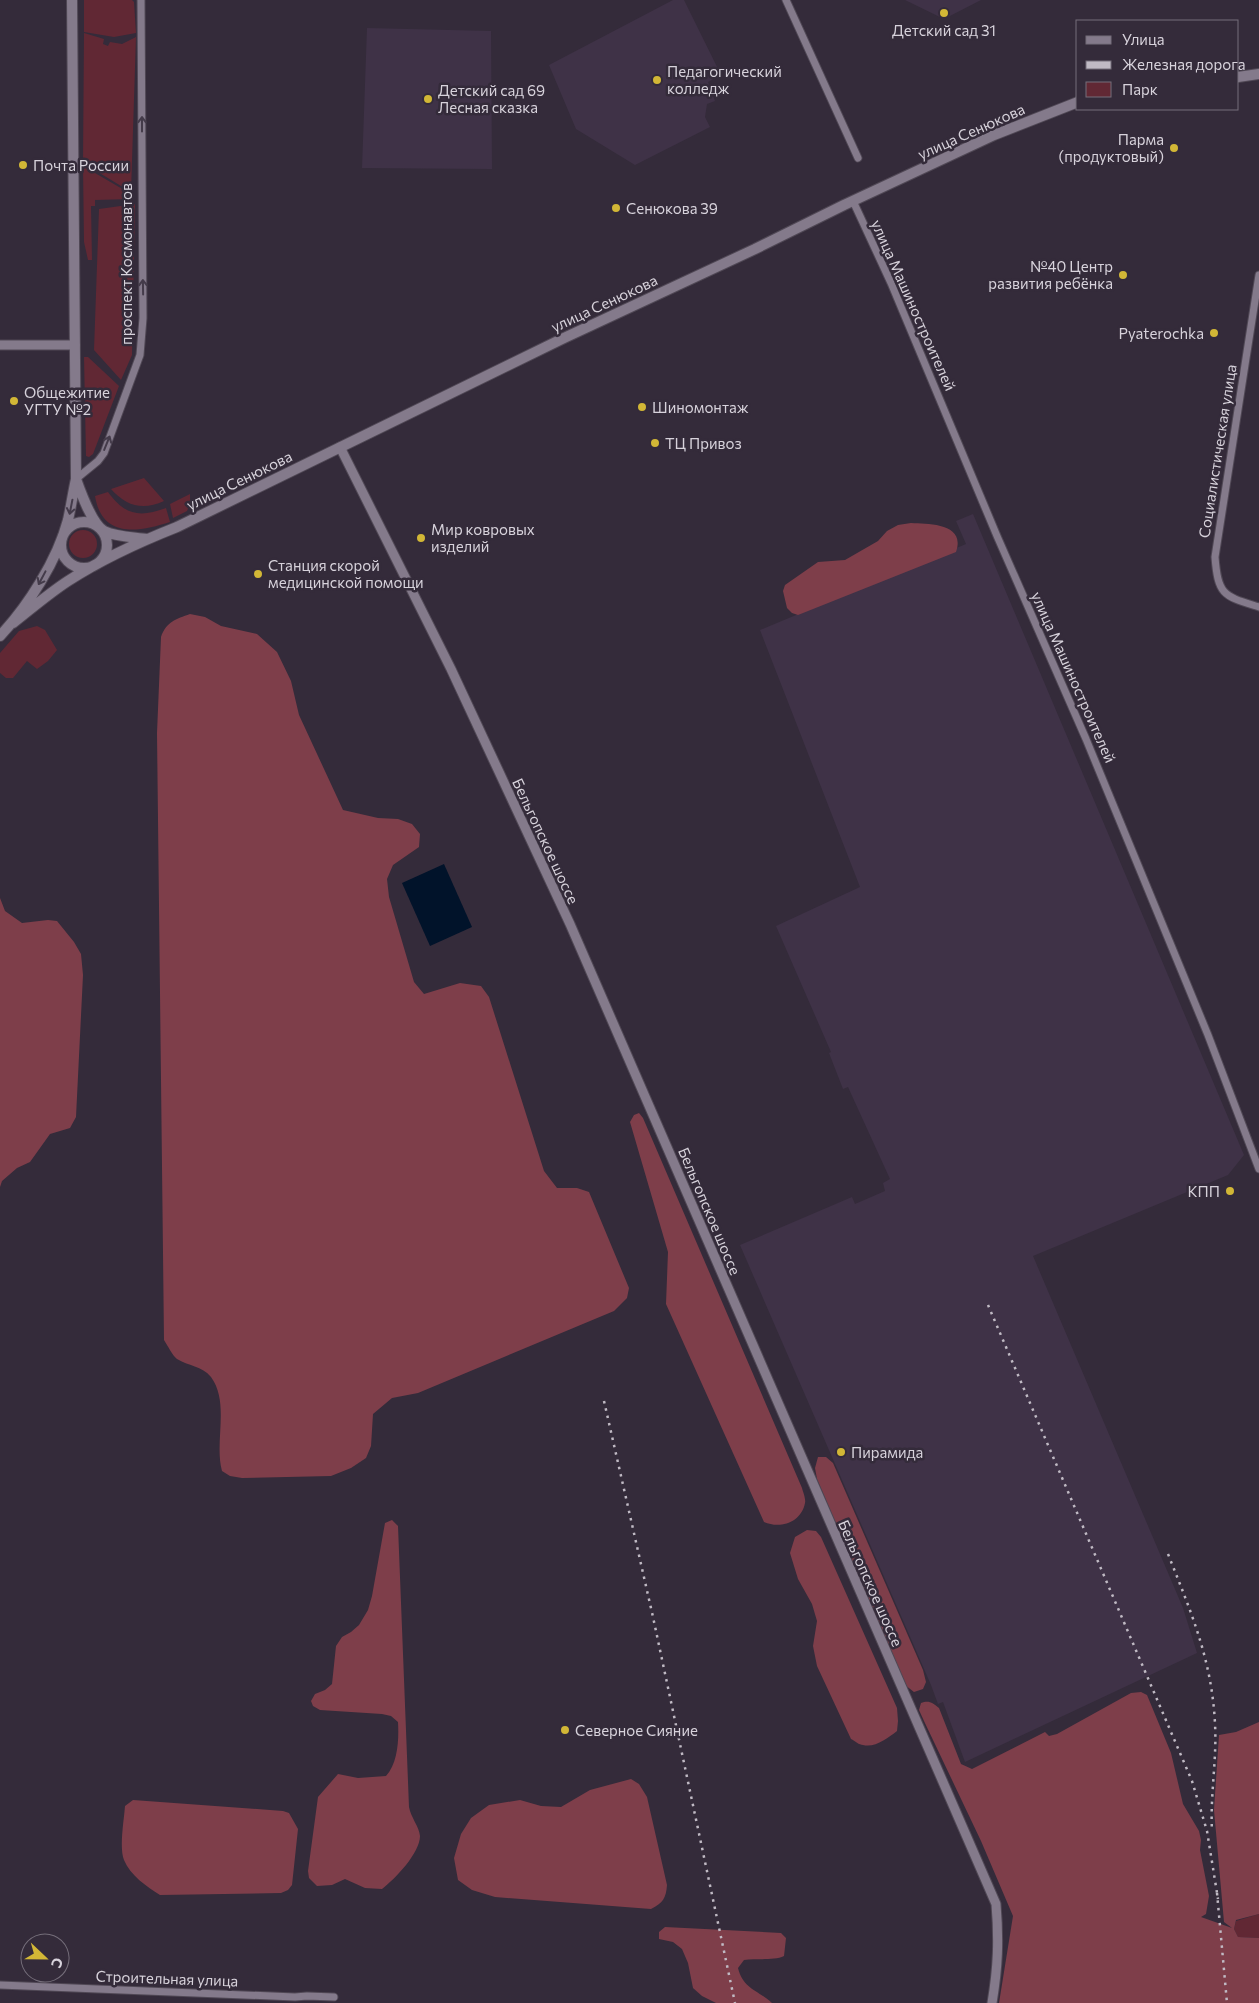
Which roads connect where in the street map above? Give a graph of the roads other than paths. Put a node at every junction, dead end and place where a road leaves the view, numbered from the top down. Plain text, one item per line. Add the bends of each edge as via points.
1 (72, 0) edge
2 (141, 0) edge
3 (786, 0) edge
4 (1259, 74) edge
5 (1239, 77) edge
6 (1076, 103) edge
7 (858, 158) dead end
8 (853, 201) junction
9 (1259, 274) edge
10 (0, 345) edge
11 (75, 345) junction
12 (340, 447) junction
13 (76, 478) junction
14 (99, 528) junction
15 (63, 534) junction
16 (147, 539) junction
17 (96, 565) junction
18 (1259, 607) edge
19 (12, 623) junction
20 (0, 636) edge
21 (1259, 1169) edge
22 (0, 1985) edge
23 (334, 1997) dead end
24 (992, 2003) edge

1 - 11 main road
13 -> 2 street, проспект Космонавтов via 104,453 140,355 143,318
3 - 7 street
4 - 5 main road
6 - 8 main road, улица Сенюкова via 994,135
8 - 12 main road, улица Сенюкова
8 - 21 street, улица Машиностроителей via 1093,754
9 - 18 street, Социалистическая улица via 1215,557 1216,580 1224,592 1231,599
10 - 11 street
11 - 13 main road
12 - 16 main road, улица Сенюкова
12 - 24 street, Бельгопское шоссе via 574,933 996,1904 998,1968
13 - 14 main road
13 -> 15 main road
14 - 15 main road, улица Сенюкова via 90,522 82,522 74,524
14 - 16 main road, улица Сенюкова via 112,534
14 - 17 main road via 107,546
15 - 17 main road, улица Сенюкова via 61,549 68,562 82,568
15 -> 19 main road, улица Сенюкова via 41,581
16 - 17 main road, улица Сенюкова
17 - 19 main road, улица Сенюкова
19 - 20 main road, улица Сенюкова
22 - 23 street, Строительная улица

